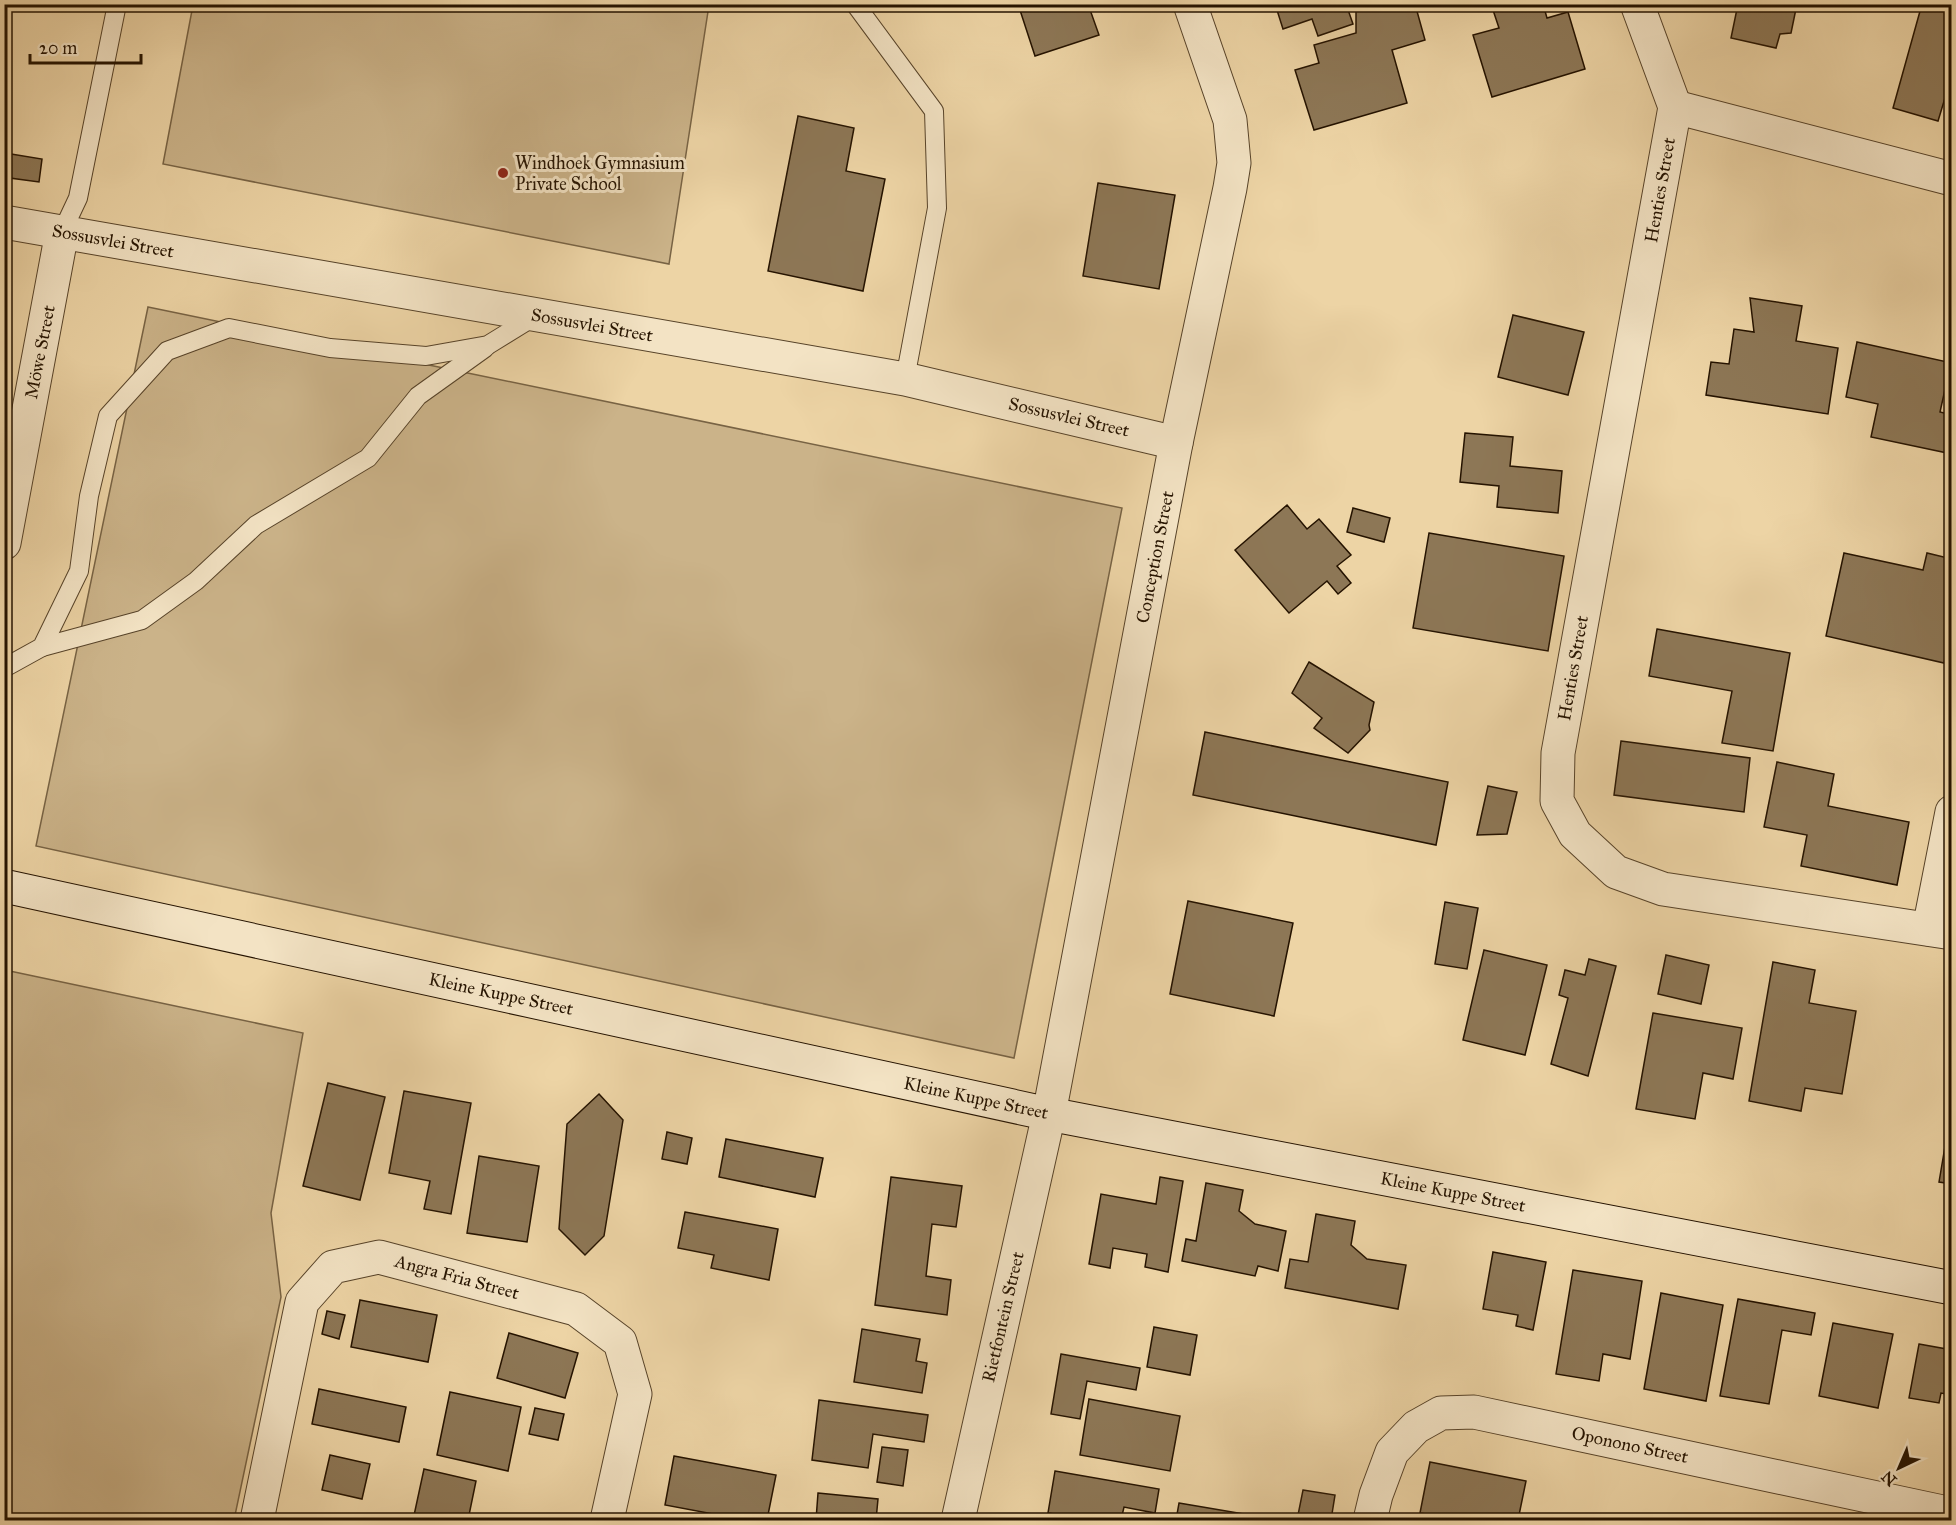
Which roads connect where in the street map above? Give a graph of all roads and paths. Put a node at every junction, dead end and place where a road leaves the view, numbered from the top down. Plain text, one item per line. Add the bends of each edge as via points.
1 (117, 4) edge
2 (855, 4) edge
3 (1190, 4) edge
4 (1637, 4) edge
5 (1675, 107) junction
6 (1952, 178) edge
7 (4, 222) edge
8 (62, 232) junction
9 (536, 315) junction
10 (488, 345) junction
11 (905, 379) junction
12 (1176, 442) junction
13 (4, 543) edge
14 (42, 647) junction
15 (4, 668) edge
16 (1952, 812) edge
17 (4, 886) edge
18 (1940, 931) edge
19 (1049, 1113) junction
20 (1952, 1288) edge
21 (1952, 1514) edge
22 (257, 1521) edge
23 (607, 1521) edge
24 (958, 1521) edge
25 (1371, 1521) edge

1 - 8 lane via 78,198
2 - 11 lane via 934,111 937,208
3 - 12 street, Conception Street via 1230,120 1234,163
4 - 5 street
5 - 6 street
5 - 18 street, Henties Street via 1558,753 1557,801 1575,834 1616,872 1663,889
7 - 8 street, Sossusvlei Street
8 - 9 street, Sossusvlei Street
8 - 13 street, Möwe Street
9 - 10 lane
9 - 11 street, Sossusvlei Street
10 - 14 lane via 418,396 368,458 256,525 196,581 142,620
10 - 14 lane via 426,356 330,348 229,328 167,351 108,416 89,496 78,571
11 - 12 street, Sossusvlei Street
12 - 19 street, Conception Street
14 - 15 lane
16 - 18 street
17 - 19 street, Kleine Kuppe Street
19 - 20 street, Kleine Kuppe Street
19 - 24 street, Rietfontein Street
21 - 25 street, Oponono Street via 1474,1412 1441,1413 1416,1427 1392,1452
22 - 23 street, Angra Fria Street via 302,1302 333,1267 379,1257 576,1309 620,1342 635,1394

